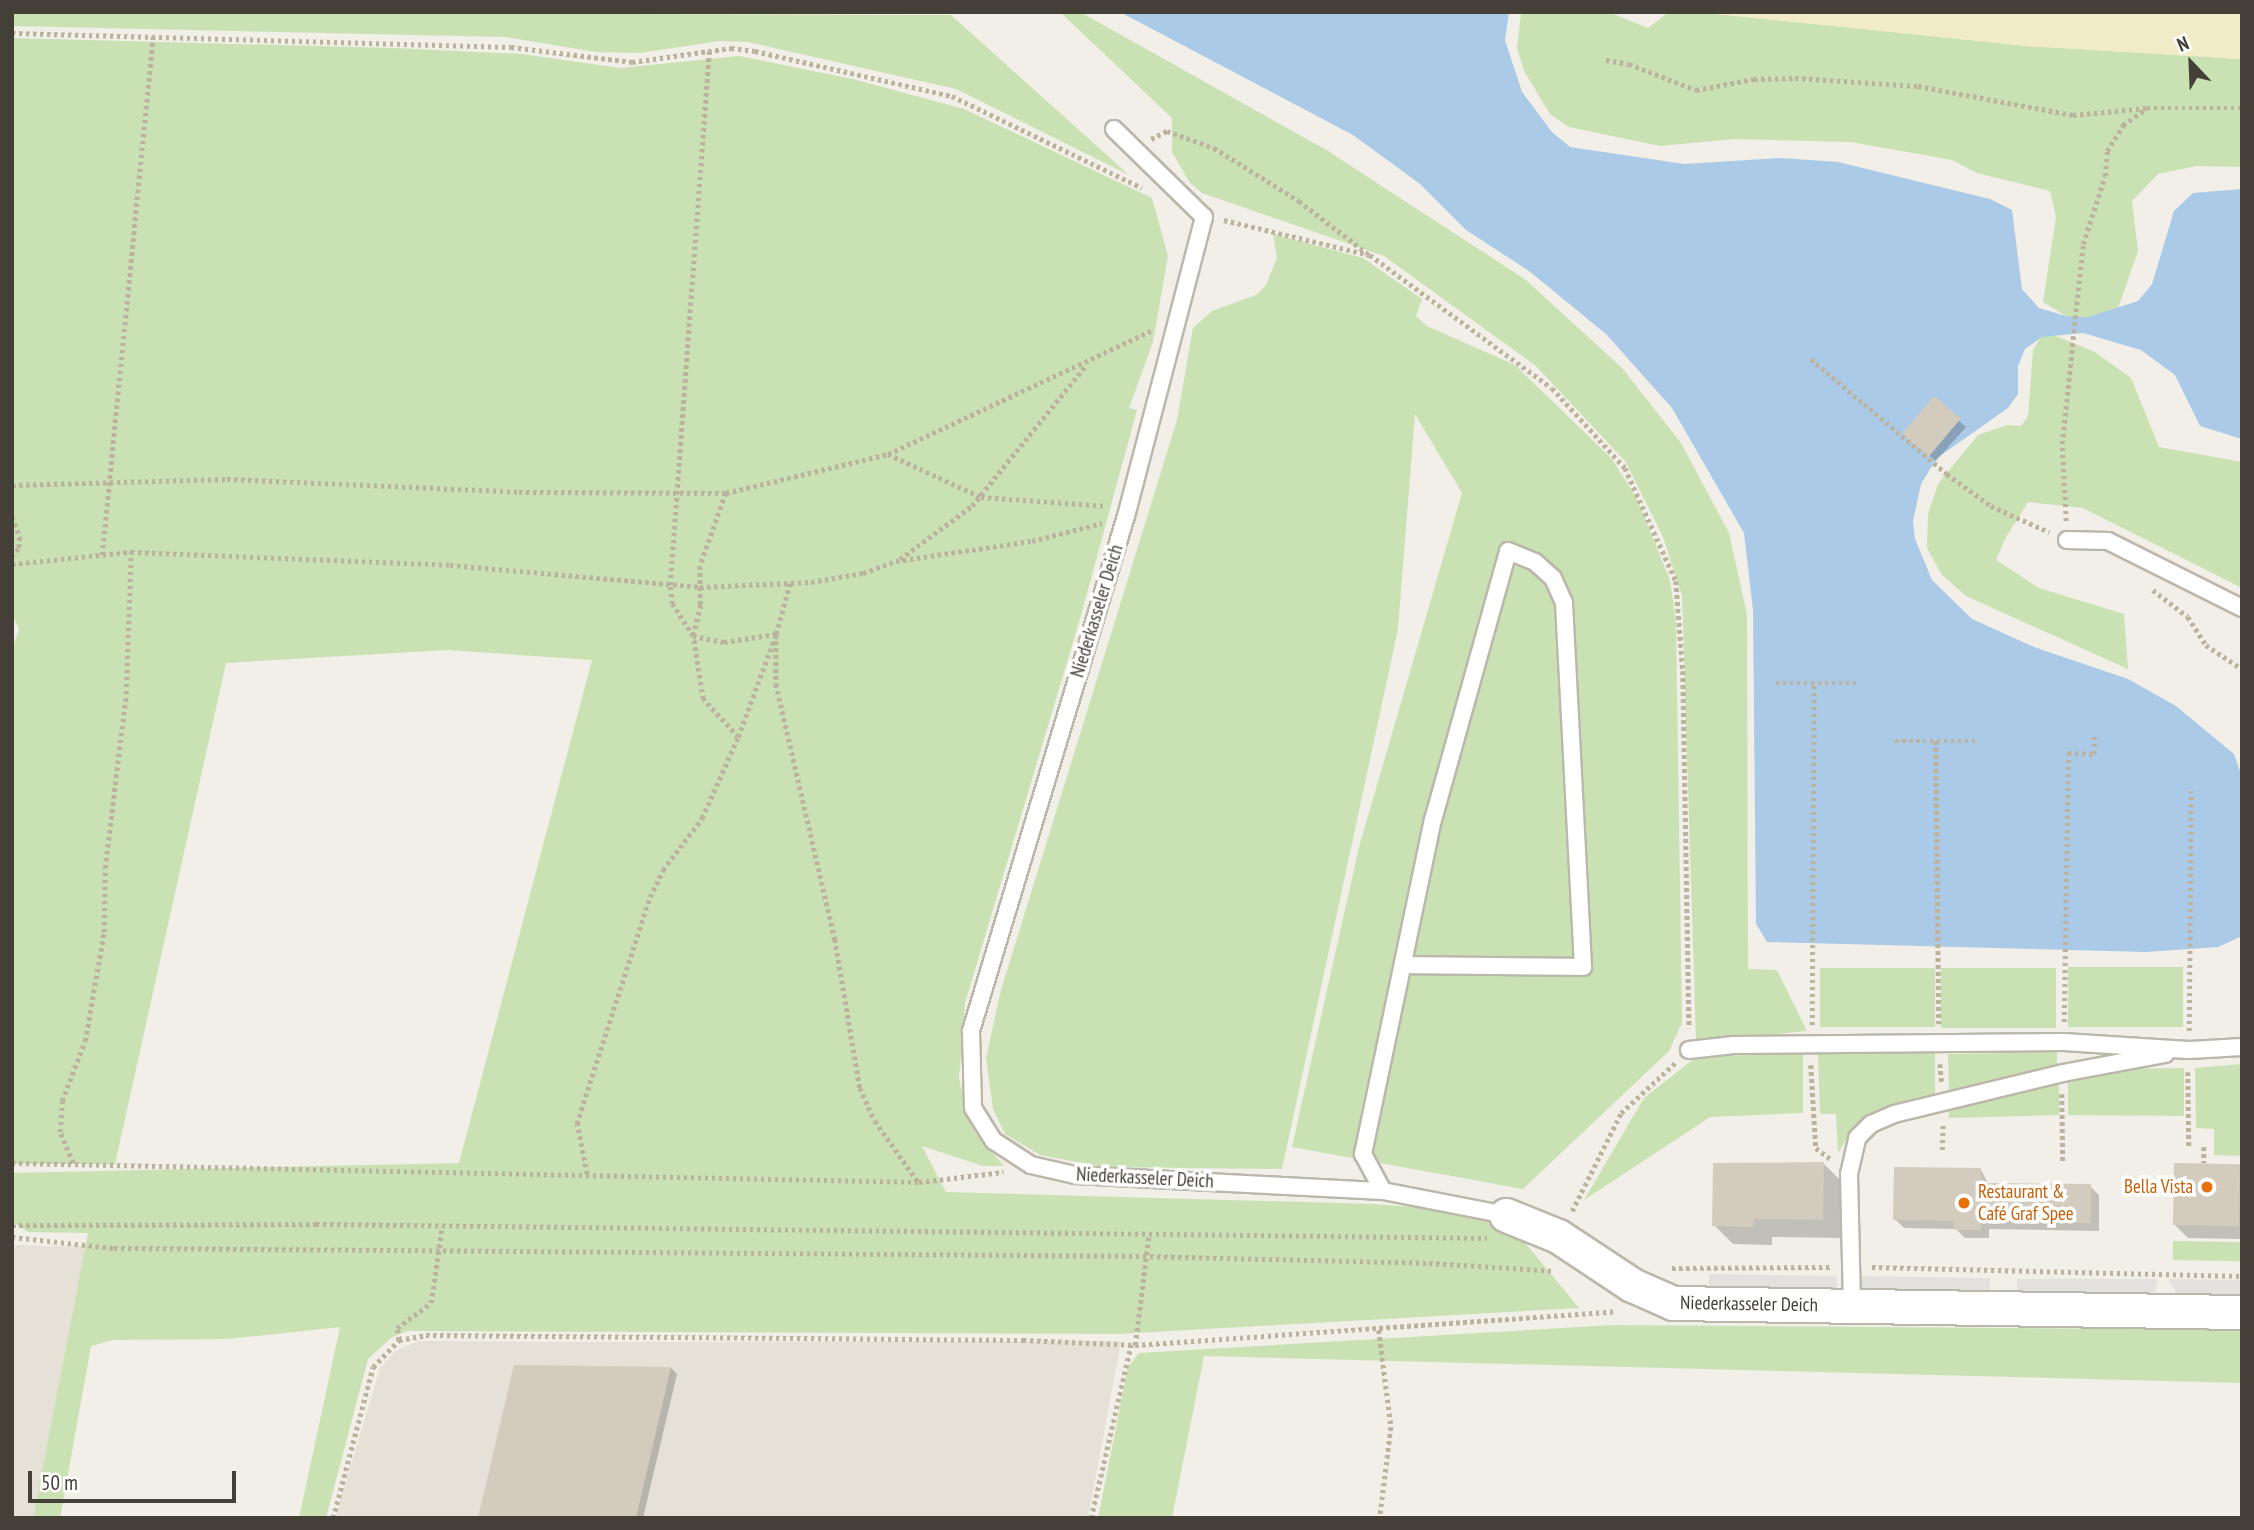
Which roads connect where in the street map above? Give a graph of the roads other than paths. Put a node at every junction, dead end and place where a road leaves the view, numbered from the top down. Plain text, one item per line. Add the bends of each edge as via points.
1 (1120, 135) road end
2 (2067, 540) road end
3 (2242, 608) edge
4 (1403, 965) junction
5 (2242, 1047) edge
6 (1689, 1050) road end
7 (2188, 1050) junction
8 (1383, 1191) junction
9 (1533, 1226) joint
10 (1852, 1306) junction
11 (2242, 1312) edge

1 - 8 lane, Niederkasseler Deich via 1204,217 1126,516 971,1031 972,1108 994,1141 1031,1164 1074,1175
2 - 3 lane via 2108,541
4 - 4 lane via 1433,820 1508,551 1535,562 1553,578 1564,603 1583,967
4 - 8 lane via 1363,1154
5 - 7 lane
6 - 7 lane via 1734,1045 2064,1042
7 - 10 lane via 2063,1073 1894,1114 1871,1124 1857,1138 1849,1174
8 - 9 lane, Niederkasseler Deich
9 - 10 street, Niederkasseler Deich via 1673,1303
10 - 11 street, Niederkasseler Deich

